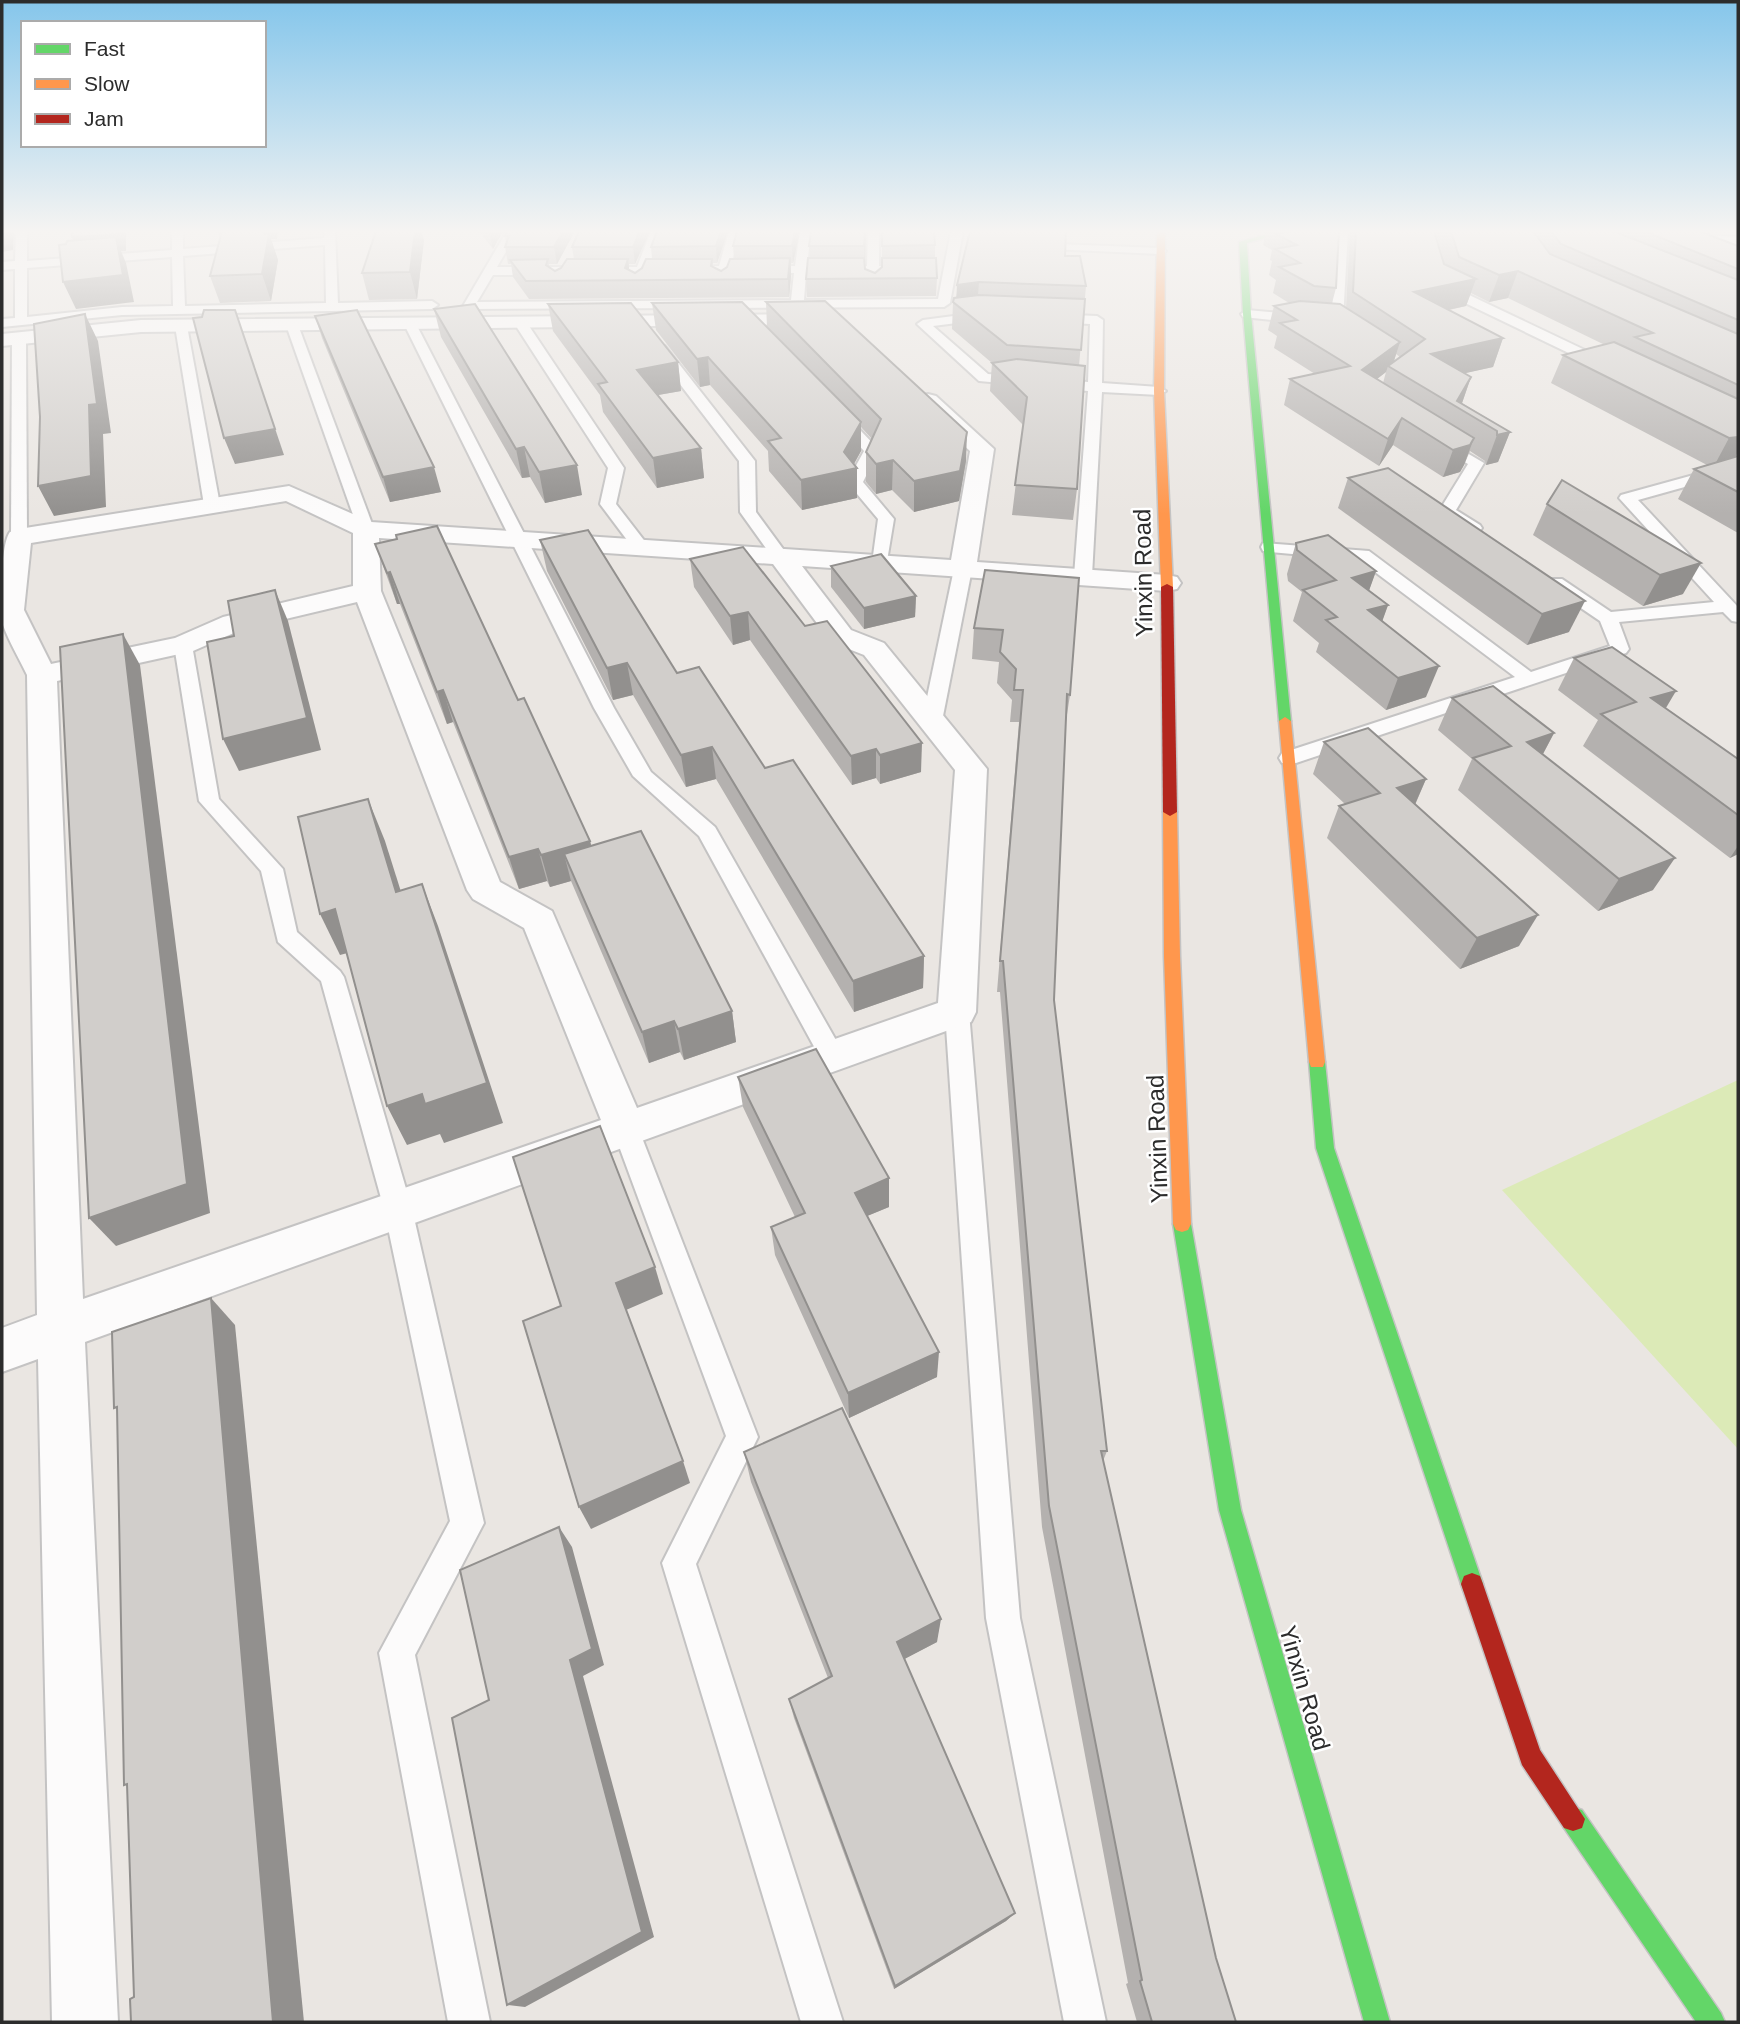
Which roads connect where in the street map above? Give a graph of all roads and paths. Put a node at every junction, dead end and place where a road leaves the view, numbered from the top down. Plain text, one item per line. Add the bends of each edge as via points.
1 (144, 325) edge
2 (181, 325) edge
3 (292, 325) edge
4 (411, 325) edge
5 (522, 325) edge
6 (644, 325) edge
7 (752, 325) edge
8 (842, 325) edge
9 (925, 325) edge
10 (1097, 325) edge
11 (1159, 325) edge
12 (1248, 325) edge
13 (1334, 325) edge
14 (1522, 325) edge
15 (846, 329) edge
16 (14, 333) edge
17 (1360, 337) edge
18 (766, 341) edge
19 (1615, 370) edge
20 (909, 384) edge
21 (1095, 387) junction
22 (1159, 391) junction
23 (824, 400) edge
24 (1420, 429) edge
25 (1734, 472) edge
26 (212, 505) junction
27 (366, 529) junction
28 (19, 537) junction
29 (518, 540) junction
30 (1493, 541) edge
31 (1269, 547) junction
32 (642, 548) junction
33 (781, 557) junction
34 (880, 563) junction
35 (963, 569) junction
36 (1539, 572) edge
37 (1083, 576) junction
38 (1167, 583) junction
39 (367, 591) junction
40 (6, 611) edge
41 (1732, 612) edge
42 (1608, 618) junction
43 (183, 645) junction
44 (42, 675) junction
45 (1528, 679) junction
46 (932, 721) junction
47 (1289, 758) junction
48 (957, 1012) junction
49 (832, 1056) junction
50 (626, 1130) junction
51 (398, 1209) junction
52 (61, 1329) junction
53 (2, 1350) edge
54 (85, 2022) edge
55 (469, 2022) edge
56 (822, 2022) edge
57 (1085, 2022) edge
58 (1377, 2022) edge
59 (1712, 2022) edge

1 - 16 street
2 - 26 lane
3 - 27 lane
4 - 29 lane
5 - 32 lane via 615,468 608,504
6 - 33 lane via 747,461 748,512
7 - 18 lane
8 - 15 street
9 - 21 lane via 984,378
10 - 21 lane
11 - 22 street, Yinxin Road
12 - 31 street
13 - 17 lane
14 - 19 lane
16 - 28 lane
20 - 35 street via 982,449
21 - 22 lane
21 - 37 lane
22 - 38 street, Yinxin Road
23 - 34 lane via 872,450 855,482 886,519
24 - 30 lane via 1476,463 1447,511
25 - 41 lane via 1627,498
26 - 27 street via 289,493
26 - 28 street
27 - 29 street
27 - 39 street
28 - 40 street
29 - 32 street
29 - 49 lane via 643,776 707,832
31 - 45 lane via 1363,555
31 - 47 street
32 - 33 street
33 - 34 street
33 - 46 street via 841,636 874,649
34 - 35 street
35 - 37 street
35 - 46 lane
36 - 42 lane
37 - 38 street
38 - 58 street, Yinxin Road via 1172,956 1182,1233 1230,1510
39 - 43 street via 233,624
39 - 50 street via 485,890 539,920
40 - 44 street
41 - 42 lane
42 - 45 lane via 1620,649
43 - 44 street
43 - 51 lane via 209,801 272,869 286,936 332,977
44 - 52 street
45 - 47 lane
46 - 48 street via 971,769
47 - 59 street via 1325,1148 1530,1757
48 - 49 street
48 - 57 lane via 1003,1618
49 - 50 street
50 - 51 street
50 - 56 lane via 742,1437 679,1563
51 - 52 street
51 - 55 lane via 467,1524 397,1653
52 - 53 street
52 - 54 street

